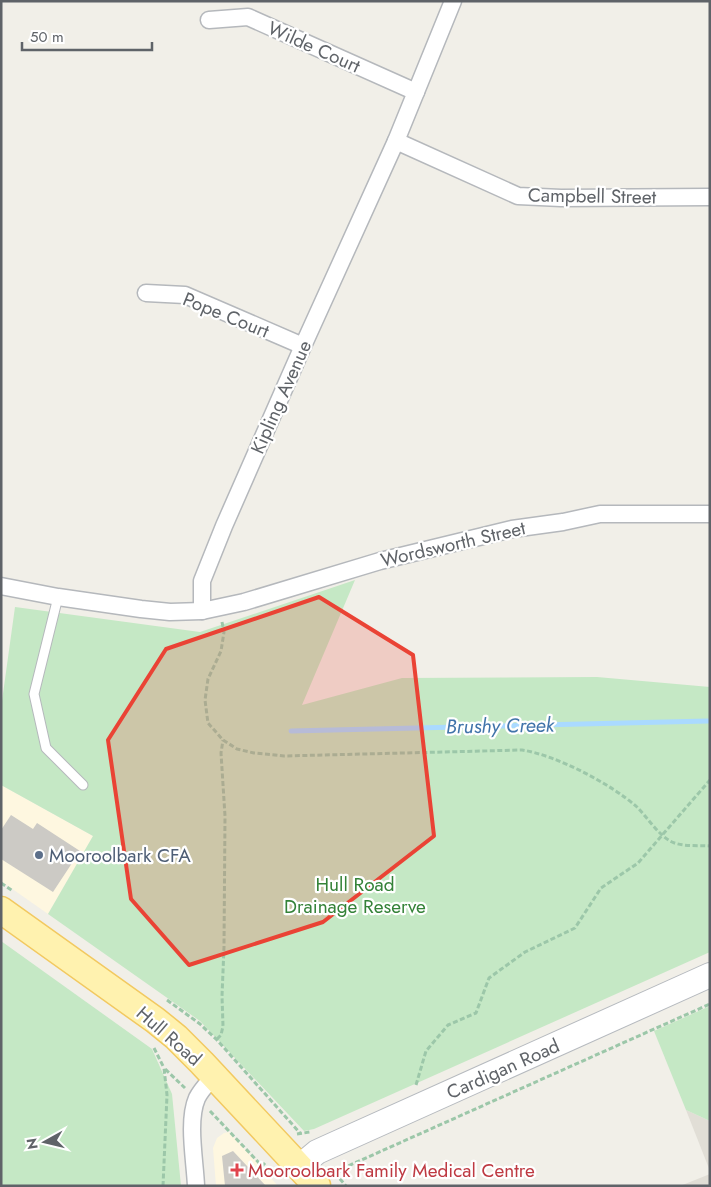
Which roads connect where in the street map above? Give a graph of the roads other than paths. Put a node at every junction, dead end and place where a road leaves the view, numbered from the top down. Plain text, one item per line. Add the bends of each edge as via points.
1 (453, 1) edge
2 (208, 20) dead end
3 (416, 92) junction
4 (396, 141) junction
5 (710, 197) edge
6 (146, 293) dead end
7 (303, 346) junction
8 (710, 514) edge
9 (1, 586) edge
10 (58, 597) junction
11 (202, 611) junction
12 (83, 785) dead end
13 (1, 910) edge
14 (710, 975) edge
15 (214, 1076) junction
16 (321, 1174) edge
17 (196, 1186) edge

1 - 3 street, Kipling Avenue
2 - 3 street, Wilde Court via 248,17
3 - 4 street, Kipling Avenue
4 - 5 street, Campbell Street via 518,196
4 - 7 street, Kipling Avenue
6 - 7 street, Pope Court via 185,295
7 - 11 street, Kipling Avenue via 202,581
8 - 11 street, Wordsworth Street via 600,514 512,529 380,561 244,602
9 - 10 street
10 - 11 street via 170,612
10 - 12 lane via 34,694 46,748
13 - 15 main road, Hull Road via 155,1020
14 - 16 street, Cardigan Road via 328,1146 317,1152
15 - 16 main road, Hull Road
15 - 17 street via 197,1098 194,1113

